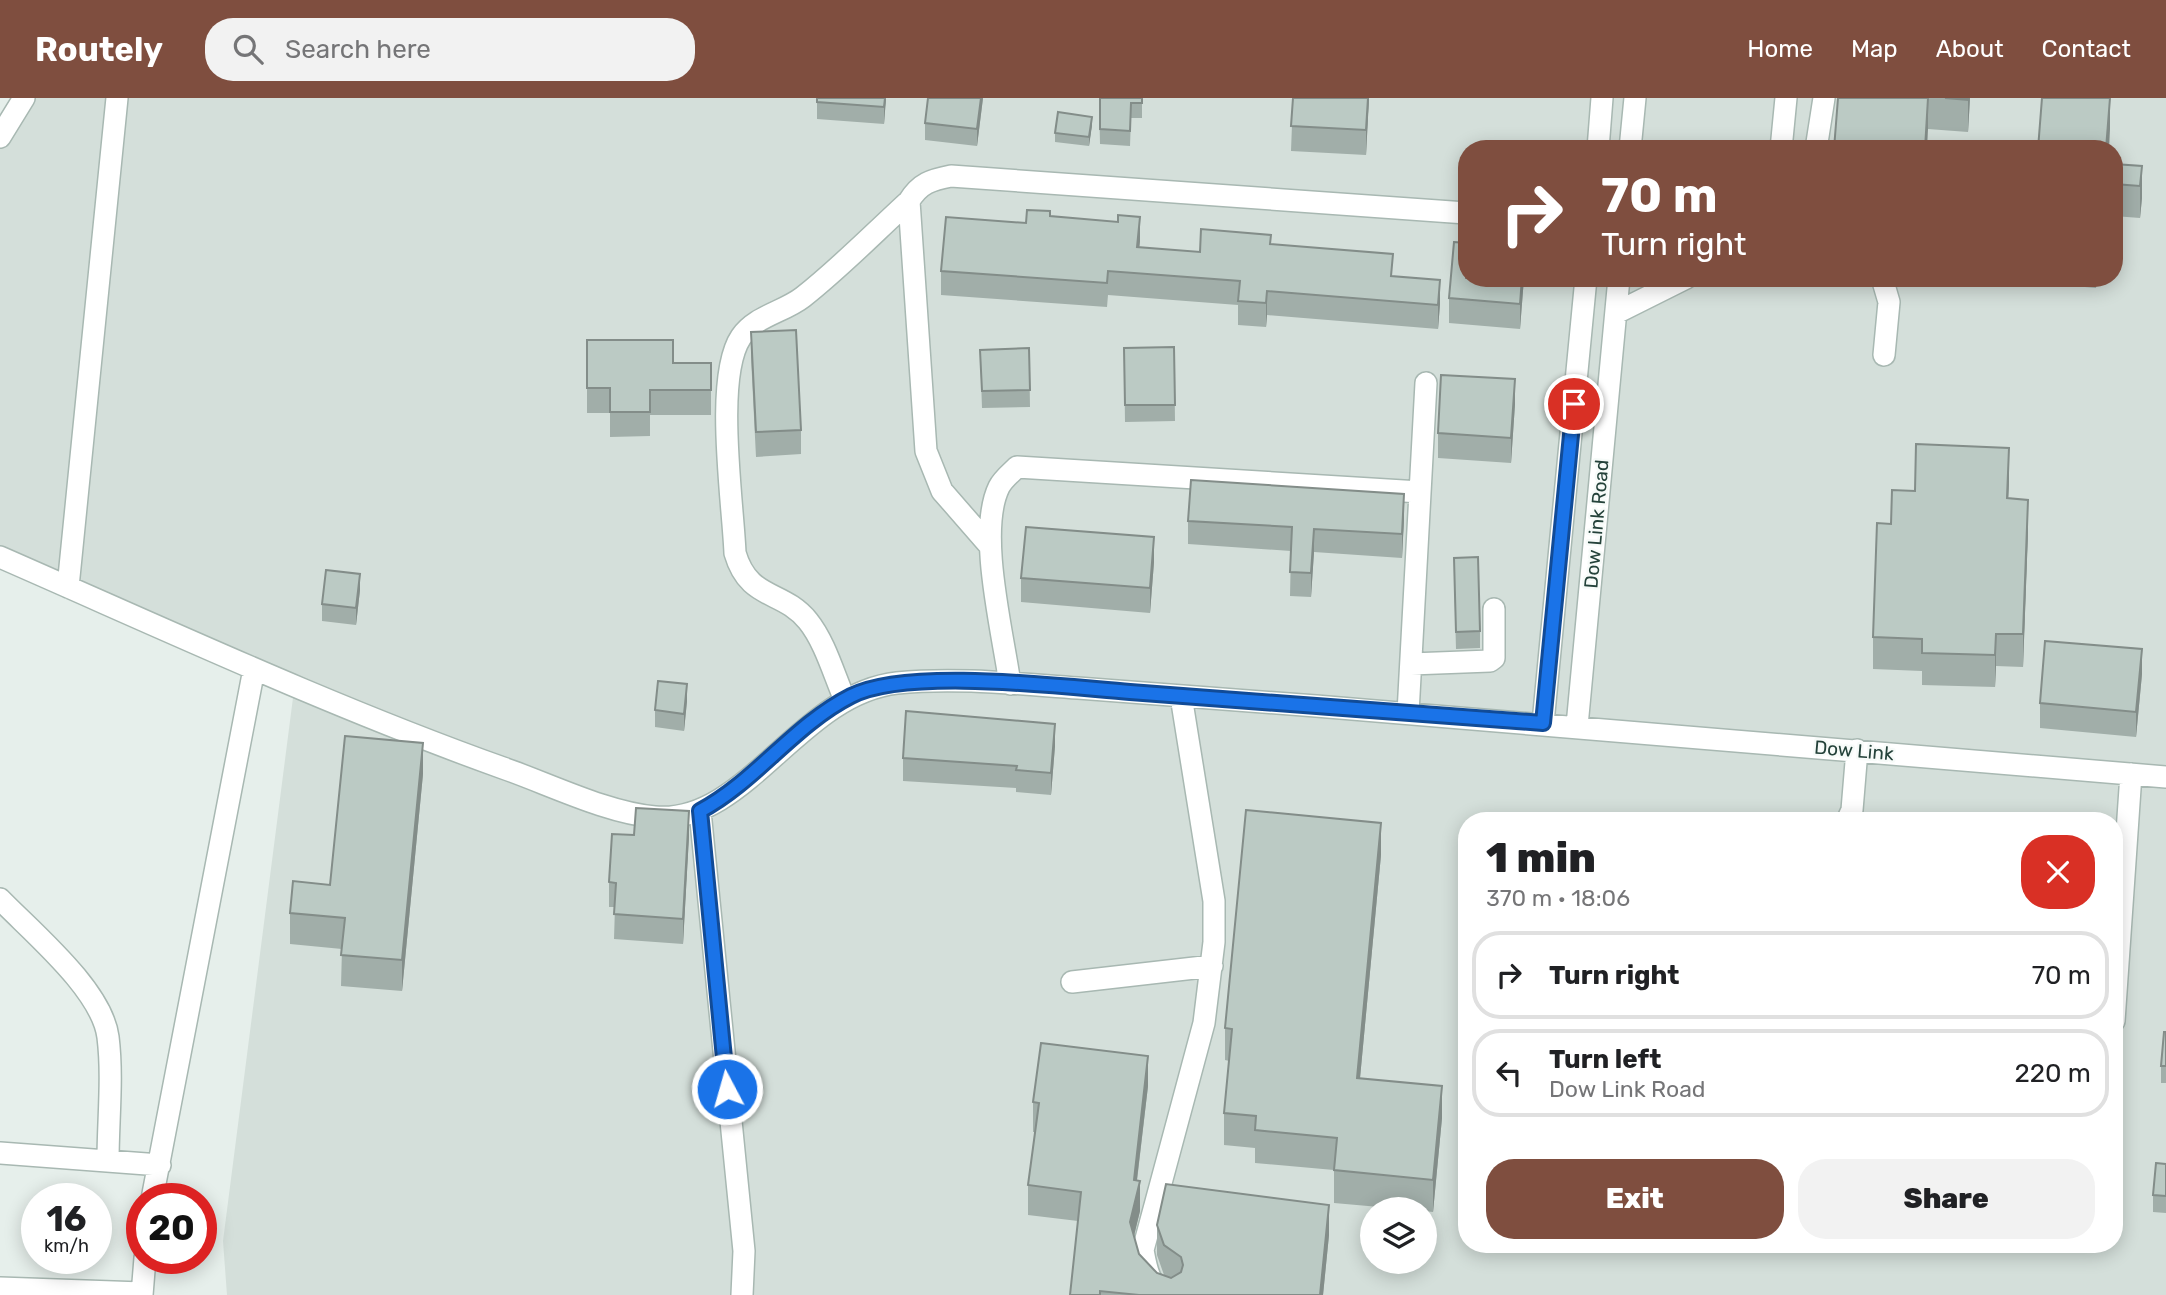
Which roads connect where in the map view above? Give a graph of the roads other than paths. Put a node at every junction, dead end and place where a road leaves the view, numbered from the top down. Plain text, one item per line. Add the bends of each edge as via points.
1 (24, 98) edge
2 (117, 98) edge
3 (1602, 98) edge
4 (1635, 98) edge
5 (1786, 98) edge
6 (1824, 98) edge
7 (0, 137) edge
8 (1599, 140) edge
9 (1631, 140) edge
10 (1782, 140) edge
11 (1817, 140) edge
12 (909, 201) junction
13 (1458, 212) edge
14 (1585, 287) edge
15 (1619, 287) edge
16 (1668, 287) edge
17 (1885, 287) edge
18 (1616, 313) junction
19 (1884, 355) dead end
20 (1426, 383) dead end
21 (1420, 492) junction
22 (990, 546) junction
23 (0, 557) edge
24 (68, 587) junction
25 (1494, 609) dead end
26 (1410, 664) junction
27 (254, 669) junction
28 (1010, 684) junction
29 (1181, 696) junction
30 (845, 700) junction
31 (1408, 713) junction
32 (1543, 723) junction
33 (1577, 726) junction
34 (1857, 750) junction
35 (2131, 774) junction
36 (2166, 777) edge
37 (700, 811) junction
38 (1851, 812) edge
39 (2123, 890) edge
40 (0, 899) edge
41 (1212, 966) junction
42 (1072, 982) dead end
43 (0, 1153) edge
44 (108, 1161) junction
45 (160, 1165) junction
46 (156, 1183) edge
47 (144, 1274) edge
48 (0, 1289) edge
49 (142, 1294) edge
50 (742, 1295) edge
51 (1170, 1295) edge

1 - 7 street
2 - 24 street
3 - 8 street
4 - 9 street
5 - 10 street
6 - 11 street
12 - 13 street via 917,188 930,180 951,176
12 - 22 street via 926,451 942,491
12 - 30 street via 801,299 752,326 734,354 727,387 735,552 741,571 749,582 807,620
14 - 32 street, Dow Link Road
15 - 18 street, Dow Link Road
16 - 18 street
17 - 19 street via 1889,302
18 - 33 street, Dow Link Road
20 - 21 street
21 - 22 street via 1017,467 1000,485 992,507
21 - 26 street
22 - 28 street
23 - 24 street
24 - 27 street
25 - 26 street via 1495,653 1490,661
26 - 31 street
27 - 37 street via 429,741 611,806 656,817
27 - 45 street
28 - 29 street, Dow Link
28 - 30 street, Dow Link via 893,684
29 - 31 street, Dow Link
29 - 41 street via 1214,901
30 - 37 street, Dow Link via 797,733 724,798
31 - 32 street, Dow Link
32 - 33 street, Dow Link
33 - 34 street, Dow Link
34 - 35 street, Dow Link
34 - 38 street
35 - 36 street, Dow Link
35 - 39 street
37 - 50 street via 744,1251
40 - 44 street via 82,985 100,1011 108,1036
41 - 42 street
41 - 51 street via 1204,1023 1143,1250 1150,1281
43 - 44 street
44 - 45 street
45 - 46 street
47 - 49 street
48 - 49 street

